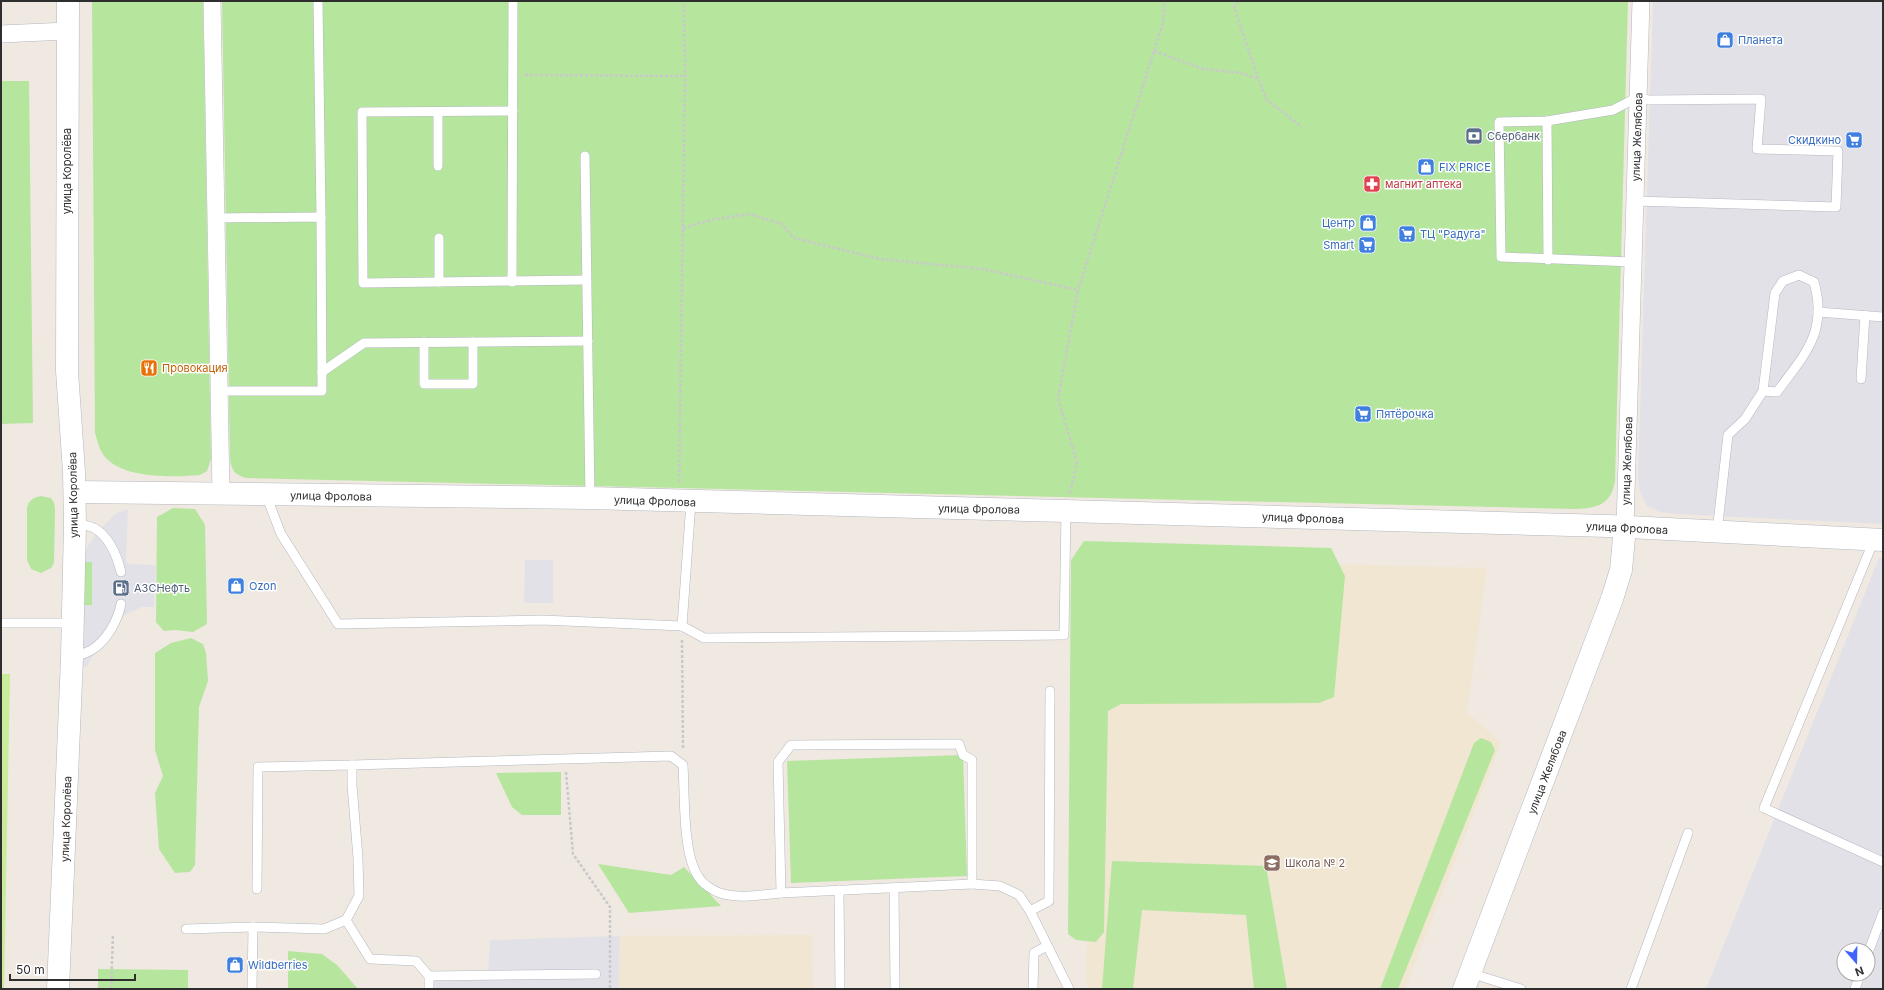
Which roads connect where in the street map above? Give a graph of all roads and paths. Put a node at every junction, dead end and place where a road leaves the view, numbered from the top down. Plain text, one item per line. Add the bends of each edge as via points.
1 (68, 1) edge
2 (212, 1) edge
3 (318, 1) edge
4 (513, 1) edge
5 (684, 1) edge
6 (1165, 1) edge
7 (1238, 1) edge
8 (1641, 1) edge
9 (68, 31) junction
10 (1, 34) edge
11 (1154, 51) junction
12 (513, 75) junction
13 (685, 76) junction
14 (1259, 79) junction
15 (1638, 97) junction
16 (512, 111) junction
17 (438, 112) junction
18 (1547, 121) junction
19 (1302, 128) dead end
20 (585, 156) dead end
21 (438, 166) dead end
22 (1635, 201) junction
23 (321, 217) junction
24 (216, 218) junction
25 (683, 228) junction
26 (438, 238) dead end
27 (1548, 260) junction
28 (1633, 262) junction
29 (586, 280) junction
30 (439, 282) junction
31 (512, 282) junction
32 (1078, 290) junction
33 (1818, 312) junction
34 (1865, 315) junction
35 (1883, 317) edge
36 (588, 341) junction
37 (424, 342) junction
38 (473, 342) junction
39 (322, 372) junction
40 (1861, 379) dead end
41 (219, 391) junction
42 (1763, 391) junction
43 (75, 492) junction
44 (221, 493) junction
45 (266, 495) junction
46 (590, 498) junction
47 (685, 502) junction
48 (1066, 511) junction
49 (75, 524) junction
50 (1625, 528) junction
51 (1717, 532) junction
52 (1878, 540) edge
53 (121, 572) dead end
54 (121, 604) dead end
55 (1, 622) edge
56 (72, 623) junction
57 (682, 626) junction
58 (72, 658) junction
59 (1050, 691) dead end
60 (565, 759) junction
61 (352, 765) junction
62 (683, 765) junction
63 (1688, 833) dead end
64 (1883, 862) edge
65 (972, 884) junction
66 (257, 888) dead end
67 (894, 888) junction
68 (839, 890) junction
69 (780, 893) junction
70 (1030, 911) junction
71 (1883, 913) edge
72 (346, 920) junction
73 (253, 928) junction
74 (186, 929) dead end
75 (113, 934) dead end
76 (1872, 942) edge
77 (1047, 946) junction
78 (596, 974) dead end
79 (429, 976) junction
80 (1467, 981) edge
81 (58, 989) edge
82 (111, 989) edge
83 (252, 989) edge
84 (429, 989) edge
85 (610, 989) edge
86 (840, 989) edge
87 (895, 989) edge
88 (1033, 989) edge
89 (1068, 989) edge
90 (1521, 989) edge
91 (1631, 989) edge

1 - 9 street, улица Королёва
2 - 24 street
3 - 23 lane
4 - 12 lane
5 - 13 path
6 - 11 path via 1163,23
7 - 14 path via 1234,7
8 - 15 street, улица Желябова
9 - 10 street
9 - 43 street, улица Королёва via 67,371
11 - 14 path via 1203,69 1241,72
11 - 32 path
12 - 13 path
12 - 16 lane
13 - 25 path
14 - 19 path via 1266,99
15 - 18 lane via 1613,110
15 - 22 street, улица Желябова
15 - 22 lane via 1649,100 1761,99 1757,149 1838,151 1836,207
16 - 17 lane
16 - 31 lane
17 - 21 lane
17 - 30 lane via 362,112 363,283
18 - 27 lane
18 - 27 lane via 1499,122 1501,257
20 - 29 lane
22 - 28 street, улица Желябова
23 - 24 lane
23 - 39 lane
24 - 41 street
25 - 32 path via 711,220 749,214 782,224 794,238 880,259 983,269
25 - 47 path
26 - 30 lane
27 - 28 lane
28 - 50 street, улица Желябова
29 - 31 lane
29 - 36 lane
30 - 31 lane
32 - 48 path via 1058,399 1077,462
33 - 34 lane
33 - 42 lane via 1816,331 1808,350 1777,392
33 - 42 lane via 1819,298 1814,282 1799,275 1783,281 1775,293
34 - 35 lane
34 - 40 lane
36 - 38 lane
36 - 46 lane
37 - 38 lane
37 - 38 lane via 424,384 473,384
37 - 39 lane via 364,342
39 - 41 lane via 322,391
41 - 44 street
42 - 51 lane via 1745,419 1728,435
43 - 44 street, улица Фролова
43 - 49 street, улица Королёва
44 - 45 street, улица Фролова
45 - 46 street, улица Фролова
45 - 57 lane via 280,534 338,624 542,620
46 - 47 street, улица Фролова
47 - 48 street, улица Фролова
47 - 57 lane
48 - 50 street, улица Фролова
48 - 57 lane via 1064,635 704,638
49 - 53 lane via 93,528 106,539 118,557
49 - 56 street, улица Королёва
50 - 51 street, улица Фролова
50 - 80 street, улица Желябова via 1621,570 1612,599
51 - 52 street, улица Фролова
52 - 64 lane via 1764,808
54 - 58 lane via 118,617 107,635 93,649
55 - 56 lane
56 - 58 street, улица Королёва
57 - 62 path
58 - 81 street, улица Королёва
59 - 70 lane via 1049,901
60 - 61 lane
60 - 62 lane via 671,756
60 - 85 path via 572,854 610,907
61 - 66 lane via 258,767
61 - 72 lane via 359,896
62 - 69 lane via 688,843 691,861 700,879 719,892 740,896
63 - 91 lane
65 - 67 lane
65 - 69 lane via 972,760 963,755 959,744 791,746 778,762
65 - 70 lane via 1000,886 1020,895
67 - 68 lane
67 - 87 lane
68 - 69 lane
68 - 86 lane
70 - 77 lane
71 - 76 lane
72 - 73 lane via 324,929
72 - 79 lane via 370,960 416,960
73 - 74 lane
73 - 83 lane
75 - 82 path
77 - 88 lane via 1034,953
77 - 89 lane
78 - 79 lane
79 - 84 lane
80 - 90 lane

